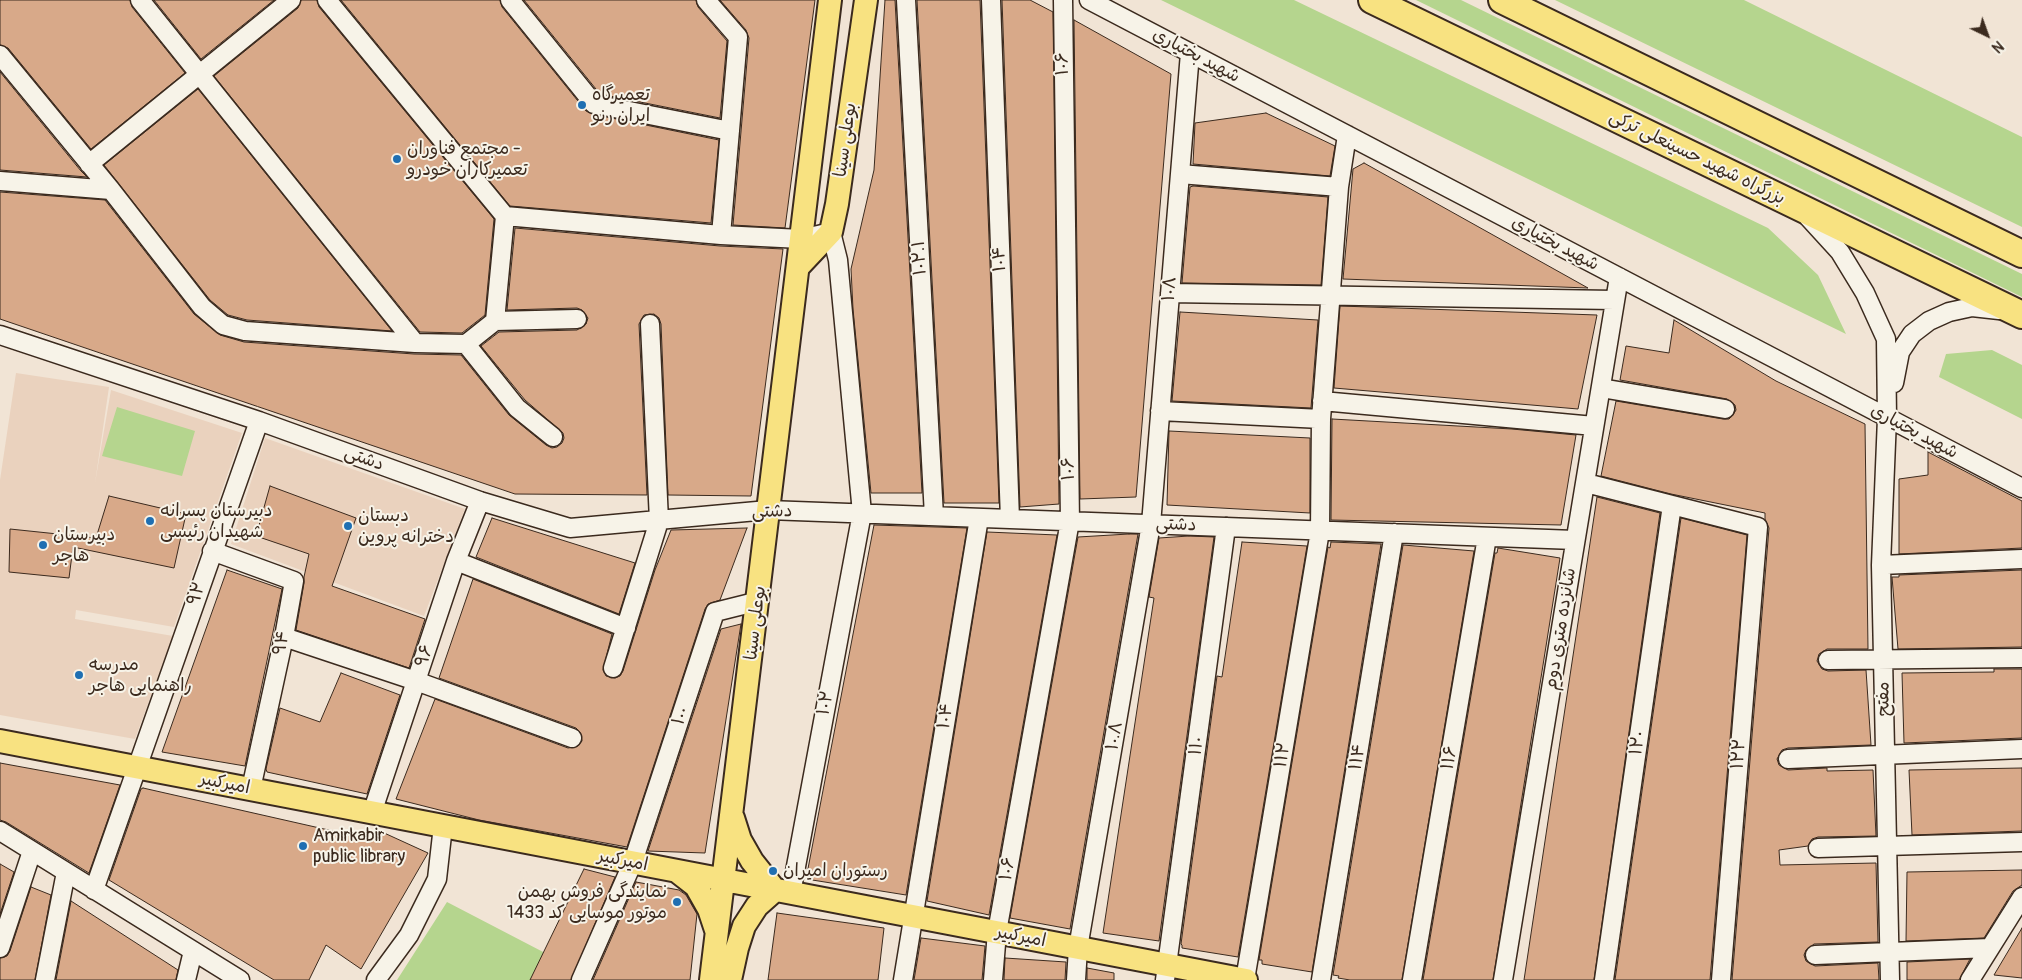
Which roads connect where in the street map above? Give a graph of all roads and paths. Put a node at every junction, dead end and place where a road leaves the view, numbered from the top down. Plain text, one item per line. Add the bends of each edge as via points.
1 (140, 0) edge
2 (290, 0) edge
3 (327, 0) edge
4 (510, 0) edge
5 (706, 0) edge
6 (830, 0) edge
7 (866, 0) edge
8 (906, 0) edge
9 (991, 0) edge
10 (1062, 0) edge
11 (1089, 0) edge
12 (1372, 0) edge
13 (1502, 0) edge
14 (1190, 53) junction
15 (0, 55) edge
16 (199, 74) junction
17 (730, 131) junction
18 (1346, 135) junction
19 (89, 164) junction
20 (1180, 174) junction
21 (0, 182) edge
22 (1339, 187) junction
23 (111, 190) junction
24 (1800, 208) junction
25 (504, 216) junction
26 (831, 232) junction
27 (721, 235) junction
28 (801, 239) junction
29 (2022, 254) edge
30 (798, 266) junction
31 (1619, 277) junction
32 (1170, 292) junction
33 (1331, 296) junction
34 (1614, 300) junction
35 (2018, 313) edge
36 (577, 319) dead end
37 (495, 320) junction
38 (650, 324) dead end
39 (0, 335) edge
40 (415, 344) junction
41 (466, 344) junction
42 (1601, 388) junction
43 (1322, 401) junction
44 (1726, 409) dead end
45 (1160, 411) junction
46 (1887, 418) junction
47 (1321, 419) junction
48 (259, 421) junction
49 (1594, 426) junction
50 (553, 437) dead end
51 (1586, 483) junction
52 (2022, 488) edge
53 (480, 501) junction
54 (1672, 505) junction
55 (768, 510) junction
56 (862, 513) junction
57 (934, 516) junction
58 (979, 518) junction
59 (1010, 519) junction
60 (659, 521) junction
61 (1070, 521) junction
62 (1151, 524) junction
63 (1226, 527) junction
64 (1320, 530) junction
65 (1394, 533) junction
66 (1487, 537) junction
67 (1576, 540) junction
68 (212, 552) junction
69 (2022, 559) edge
70 (456, 561) junction
71 (1881, 565) junction
72 (759, 601) junction
73 (626, 628) junction
74 (284, 637) junction
75 (2022, 658) edge
76 (1828, 660) dead end
77 (1883, 660) junction
78 (613, 668) dead end
79 (416, 681) junction
80 (572, 738) dead end
81 (0, 741) edge
82 (2022, 749) edge
83 (1885, 755) junction
84 (1788, 759) dead end
85 (137, 767) junction
86 (251, 789) junction
87 (372, 812) junction
88 (732, 815) junction
89 (444, 826) junction
90 (0, 831) edge
91 (2022, 842) edge
92 (1887, 846) junction
93 (1818, 848) dead end
94 (32, 851) junction
95 (633, 862) junction
96 (66, 872) junction
97 (678, 872) junction
98 (724, 880) junction
99 (94, 890) junction
100 (783, 891) junction
101 (2022, 897) edge
102 (913, 915) junction
103 (996, 932) junction
104 (717, 933) junction
105 (0, 948) edge
106 (1078, 948) junction
107 (1990, 948) junction
108 (193, 951) junction
109 (1889, 952) junction
110 (1815, 955) dead end
111 (1166, 972) edge
112 (45, 980) edge
113 (186, 980) edge
114 (240, 980) edge
115 (376, 980) edge
116 (582, 980) edge
117 (712, 980) edge
118 (730, 980) edge
119 (903, 980) edge
120 (993, 980) edge
121 (1076, 980) edge
122 (1246, 980) edge
123 (1321, 980) edge
124 (1412, 980) edge
125 (1503, 980) edge
126 (1604, 980) edge
127 (1721, 980) edge
128 (1890, 980) edge
129 (1970, 980) edge

1 - 16 street
2 - 16 street
3 - 25 street
4 - 17 street via 594,104
5 - 17 street via 738,37
6 - 28 main road, بوعلی سینا
7 - 26 main road, بوعلی سینا via 838,204
8 - 57 street, ۱۰۲.۱
9 - 59 street, ۱۰۴
10 - 61 street, ۱۰۶
11 - 14 street, شهید بختیاری
12 - 24 highway, بزرگراه شهید حسینعلی ترکی
13 - 29 highway
14 - 18 street, شهید بختیاری
14 - 20 street, ۱۰۸
15 - 19 street
16 - 19 street
16 - 40 street
17 - 27 street
18 - 22 street, ۱۱۲
18 - 31 street, شهید بختیاری
19 - 23 street
20 - 22 street
20 - 32 street, ۱۰۸
21 - 23 street
22 - 33 street, ۱۱۲
23 - 40 street via 202,307 223,325 245,331
24 - 35 highway, بزرگراه شهید حسینعلی ترکی
24 - 46 street via 1840,252 1886,339
25 - 27 street
25 - 37 street
26 - 28 street
26 - 30 main road
26 - 56 street, ۱۰۲ via 838,260
27 - 28 street
28 - 30 main road, بوعلی سینا
30 - 55 main road, بوعلی سینا
31 - 34 street, شانزده متری دوم
31 - 46 street, شهید بختیاری
32 - 33 street
32 - 45 street, ۱۰۸
33 - 34 street
33 - 43 street, ۱۱۲
34 - 42 street, شانزده متری دوم
35 - 46 street via 1972,307 1949,312 1912,334 1900,352
36 - 37 street
37 - 41 street
38 - 60 street
39 - 48 street, دشتی
40 - 41 street
41 - 50 street via 517,408
42 - 44 street
42 - 49 street, شانزده متری دوم
43 - 47 street, ۱۱۲
43 - 49 street
45 - 47 street
45 - 62 street, ۱۰۸
46 - 52 street, شهید بختیاری
46 - 71 street, مفتح
47 - 64 street, ۱۱۲
48 - 53 street, دشتی
48 - 68 street, ۹۲
49 - 51 street, شانزده متری دوم
51 - 54 street
51 - 67 street, شانزده متری دوم
53 - 60 street, دشتی via 570,528
53 - 70 street, ۹۶
54 - 126 street, ۱۲۰
54 - 127 street, ۱۲۲ via 1758,527
55 - 56 street, دشتی
55 - 60 street, دشتی
55 - 72 main road, بوعلی سینا
56 - 57 street, دشتی
56 - 100 street, ۱۰۲
57 - 58 street, دشتی
58 - 59 street, دشتی
58 - 102 street, ۱۰۴
59 - 61 street, دشتی
60 - 73 street
61 - 62 street, دشتی
61 - 103 street, ۱۰۶
62 - 63 street, دشتی
62 - 106 street, ۱۰.۸
63 - 64 street, دشتی
63 - 111 street, ۱۱۰
64 - 65 street, دشتی
64 - 122 street, ۱۱۲
65 - 66 street, دشتی
65 - 123 street, ۱۱۴
66 - 67 street, دشتی
66 - 124 street, ۱۱۶
67 - 125 street, شانزده متری دوم
68 - 74 street, ۹۴ via 294,581
68 - 85 street, ۹۲
69 - 71 street
70 - 73 street
70 - 79 street, ۹۶
71 - 77 street, مفتح
72 - 88 main road, بوعلی سینا
72 - 95 street, ۱۰۰ via 715,612
73 - 78 street
74 - 79 street
74 - 86 street, ۹۴
75 - 77 street
76 - 77 street
77 - 83 street, مفتح
79 - 80 street
79 - 87 street, ۹۶
81 - 85 main road, امیرکبیر
82 - 83 street
83 - 84 street
83 - 92 street, مفتح
85 - 86 main road, امیرکبیر
85 - 99 street, ۹۲
86 - 87 main road, امیرکبیر
87 - 89 main road, امیرکبیر
88 - 98 main road, بوعلی سینا
88 - 100 main road via 740,840 752,860
89 - 95 main road, امیرکبیر
89 - 115 street via 437,879 409,935
90 - 94 street
91 - 92 street
92 - 93 street
92 - 109 street, مفتح
94 - 96 street
94 - 105 street
95 - 97 main road, امیرکبیر
95 - 116 street
96 - 99 street
96 - 112 street
97 - 98 main road, امیرکبیر
97 - 104 main road via 696,886
98 - 100 main road, امیرکبیر
98 - 104 main road, بوعلی سینا
99 - 108 street
100 - 102 main road, امیرکبیر
100 - 118 main road via 757,906 744,926
101 - 107 street
102 - 103 main road, امیرکبیر
102 - 119 street, ۱۰۴
103 - 106 main road, امیرکبیر
103 - 120 street, ۱۰۶
104 - 117 main road, بوعلی سینا
106 - 111 main road, امیرکبیر
106 - 121 street, ۱۰.۸
107 - 109 street
107 - 129 street
108 - 113 street
108 - 114 street
109 - 110 street
109 - 128 street, مفتح
111 - 122 main road, امیرکبیر

